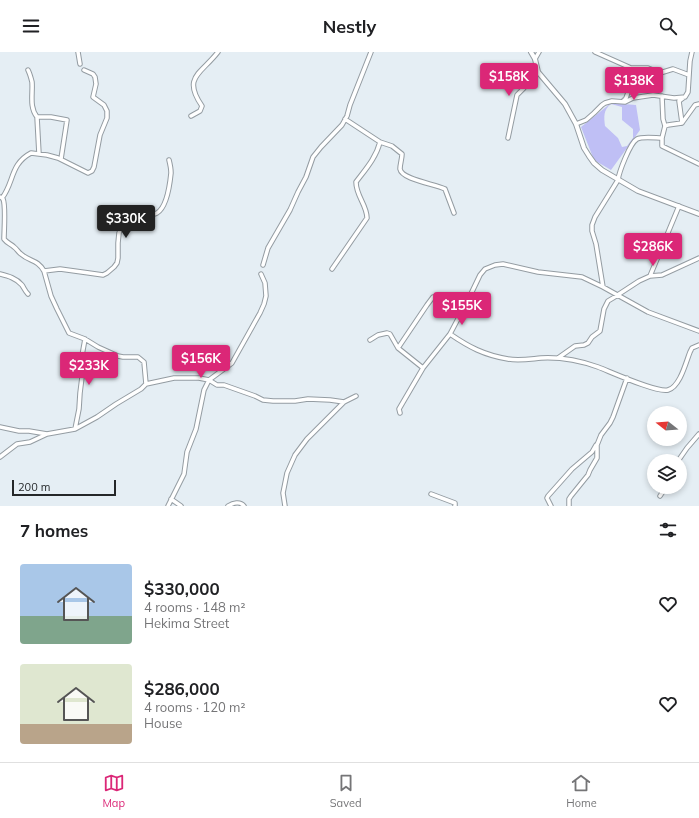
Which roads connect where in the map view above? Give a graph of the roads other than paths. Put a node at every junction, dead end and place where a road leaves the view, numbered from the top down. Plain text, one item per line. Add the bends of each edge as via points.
1 (78, 52) edge
2 (218, 52) edge
3 (370, 52) edge
4 (531, 52) edge
5 (538, 52) edge
6 (595, 52) edge
7 (692, 52) edge
8 (536, 59) junction
9 (80, 64) dead end
10 (637, 68) junction
11 (28, 70) dead end
12 (84, 70) dead end
13 (538, 72) junction
14 (689, 75) junction
15 (662, 96) junction
16 (686, 97) junction
17 (603, 102) dead end
18 (699, 104) edge
19 (191, 116) dead end
20 (37, 117) junction
21 (346, 119) junction
22 (682, 123) junction
23 (576, 124) junction
24 (665, 126) junction
25 (508, 138) dead end
26 (662, 138) junction
27 (380, 142) junction
28 (39, 154) junction
29 (61, 159) junction
30 (169, 160) dead end
31 (699, 164) edge
32 (618, 180) junction
33 (1, 197) edge
34 (679, 206) junction
35 (454, 213) dead end
36 (699, 214) edge
37 (699, 258) edge
38 (263, 265) dead end
39 (332, 269) dead end
40 (44, 271) junction
41 (0, 274) edge
42 (261, 274) dead end
43 (650, 276) junction
44 (603, 286) junction
45 (28, 294) dead end
46 (618, 295) junction
47 (460, 314) junction
48 (699, 330) edge
49 (450, 334) junction
50 (85, 339) junction
51 (370, 340) dead end
52 (699, 345) edge
53 (398, 348) junction
54 (558, 359) junction
55 (423, 368) junction
56 (627, 378) junction
57 (209, 380) junction
58 (146, 384) junction
59 (356, 396) dead end
60 (344, 402) junction
61 (400, 413) dead end
62 (0, 427) edge
63 (75, 430) junction
64 (47, 434) junction
65 (699, 434) edge
66 (597, 444) junction
67 (683, 454) edge
68 (0, 457) edge
69 (432, 494) dead end
70 (171, 499) junction
71 (168, 506) edge
72 (181, 506) edge
73 (228, 506) edge
74 (244, 506) edge
75 (285, 506) edge
76 (455, 506) edge
77 (551, 506) edge
78 (569, 506) edge

1 - 9 street
2 - 19 street via 194,80 193,88 202,106 200,111
3 - 21 street
4 - 8 street
5 - 8 street
6 - 10 street via 626,66
7 - 14 street
8 - 13 street
10 - 14 street via 648,68 660,73 673,69
10 - 17 street via 626,100 612,99
11 - 20 street via 32,81 32,104
12 - 29 street via 95,77 93,98 104,105 107,118 100,135 92,171 88,173
13 - 23 street via 565,104
13 - 25 street via 517,95
14 - 16 street
15 - 16 street
15 - 23 street via 653,95 625,102 605,103 586,120
15 - 24 street
16 - 22 street via 679,101
18 - 22 street via 695,105
20 - 28 street
20 - 29 street via 67,120
21 - 27 street
21 - 38 street via 313,157 290,210 268,248
22 - 24 street
23 - 32 street via 594,164
24 - 26 street
26 - 31 street via 662,146
26 - 32 street via 635,140 622,165
27 - 35 street via 392,146 402,154 402,173 445,189
27 - 39 street via 378,151 356,182 367,218
28 - 29 street
28 - 33 street via 31,153 19,163 6,194
30 - 40 street via 169,187 162,208 148,216 126,216 119,233 118,258 107,274 90,274 60,268
32 - 34 street via 638,191
32 - 44 street via 592,225
33 - 40 street via 5,212 4,240 20,254 40,264
34 - 36 street
34 - 43 street
37 - 43 street via 662,275
40 - 50 street via 54,303 70,333
41 - 45 street via 17,280
42 - 57 street via 266,296 254,325 232,363
43 - 46 street via 634,283
44 - 46 street
44 - 47 street via 582,277 538,272 503,264 494,265 480,275
46 - 48 street via 648,312
46 - 54 street via 608,302 604,309 600,331 588,343 575,346
47 - 49 street
47 - 53 street via 454,313 433,297
49 - 54 street via 476,350 509,360
49 - 55 street
50 - 58 street via 118,356 141,359 144,362
50 - 63 street
51 - 53 street via 387,333
52 - 56 street via 692,348 677,383 668,390 650,387
53 - 55 street
54 - 56 street via 597,367
55 - 61 street via 399,409
56 - 66 street via 614,417
57 - 58 street via 174,378
57 - 60 street via 217,385 224,385 273,402 308,399
57 - 70 street via 187,452 184,474
58 - 63 street
59 - 60 street
60 - 75 street via 307,439 295,455 287,473 283,492
62 - 64 street
63 - 64 street
64 - 68 street via 30,442 17,444
65 - 67 street
66 - 77 street via 548,496
66 - 78 street via 597,458 570,499
69 - 76 street via 455,503
70 - 71 street
70 - 72 street
73 - 74 street via 237,503

